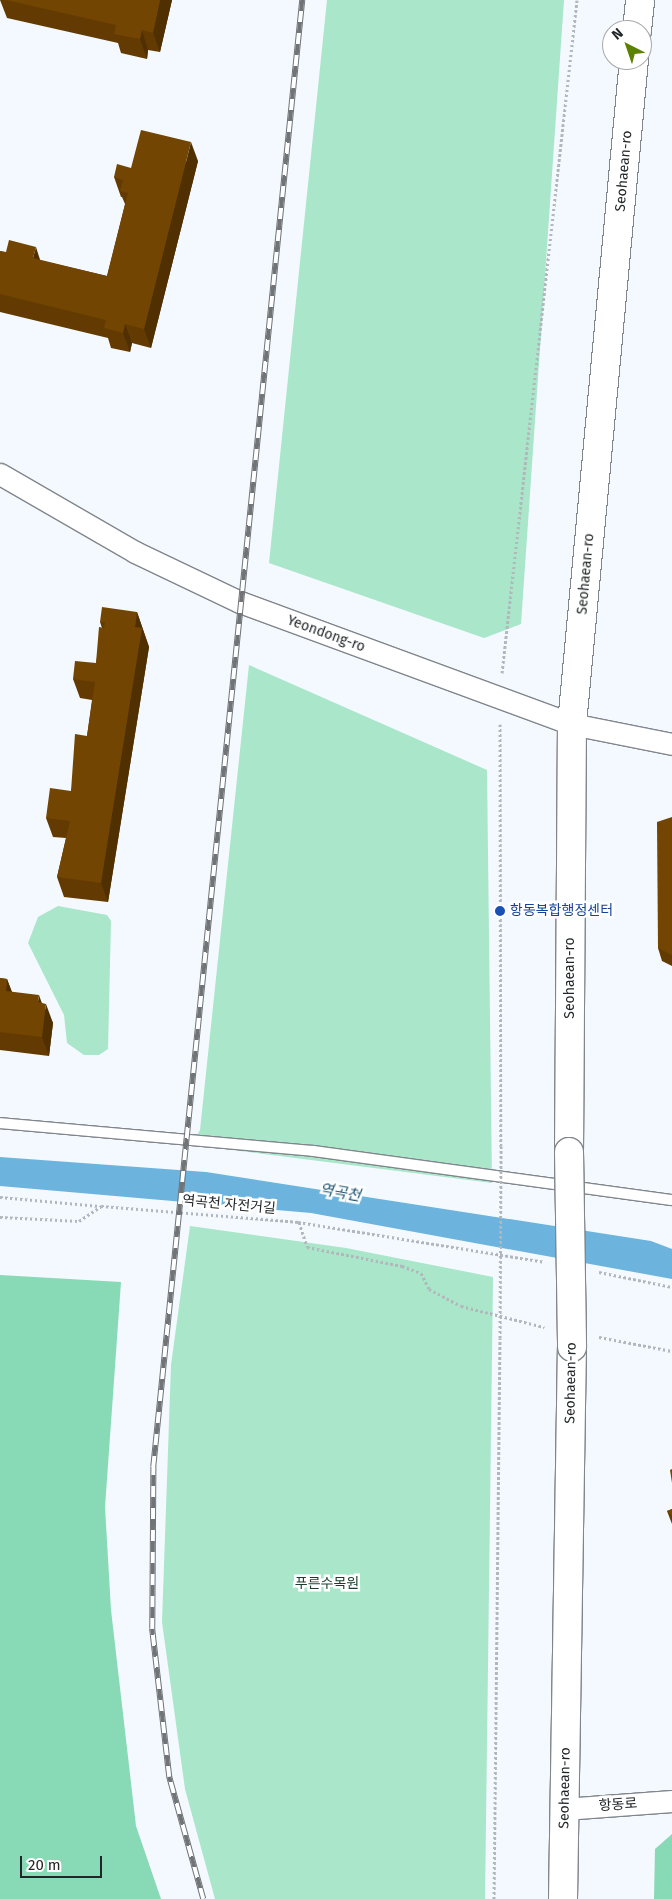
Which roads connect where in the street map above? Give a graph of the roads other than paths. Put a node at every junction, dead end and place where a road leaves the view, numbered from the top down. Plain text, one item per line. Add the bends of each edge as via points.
1 (640, 0) edge
2 (638, 20) edge
3 (633, 70) edge
4 (0, 474) edge
5 (572, 724) junction
6 (672, 744) edge
7 (0, 1122) edge
8 (672, 1200) edge
9 (672, 1801) edge
10 (564, 1809) junction
11 (563, 1899) edge

1 - 2 main road
3 - 5 main road, Seohaean-ro
4 - 5 street, Yeondong-ro via 135,552 240,602
5 - 6 street, Yeondong-ro
5 - 10 main road, Seohaean-ro, bridge via 569,1152 572,1348
7 - 8 lane via 313,1151
9 - 10 street, 항동로
10 - 11 main road, Seohaean-ro

